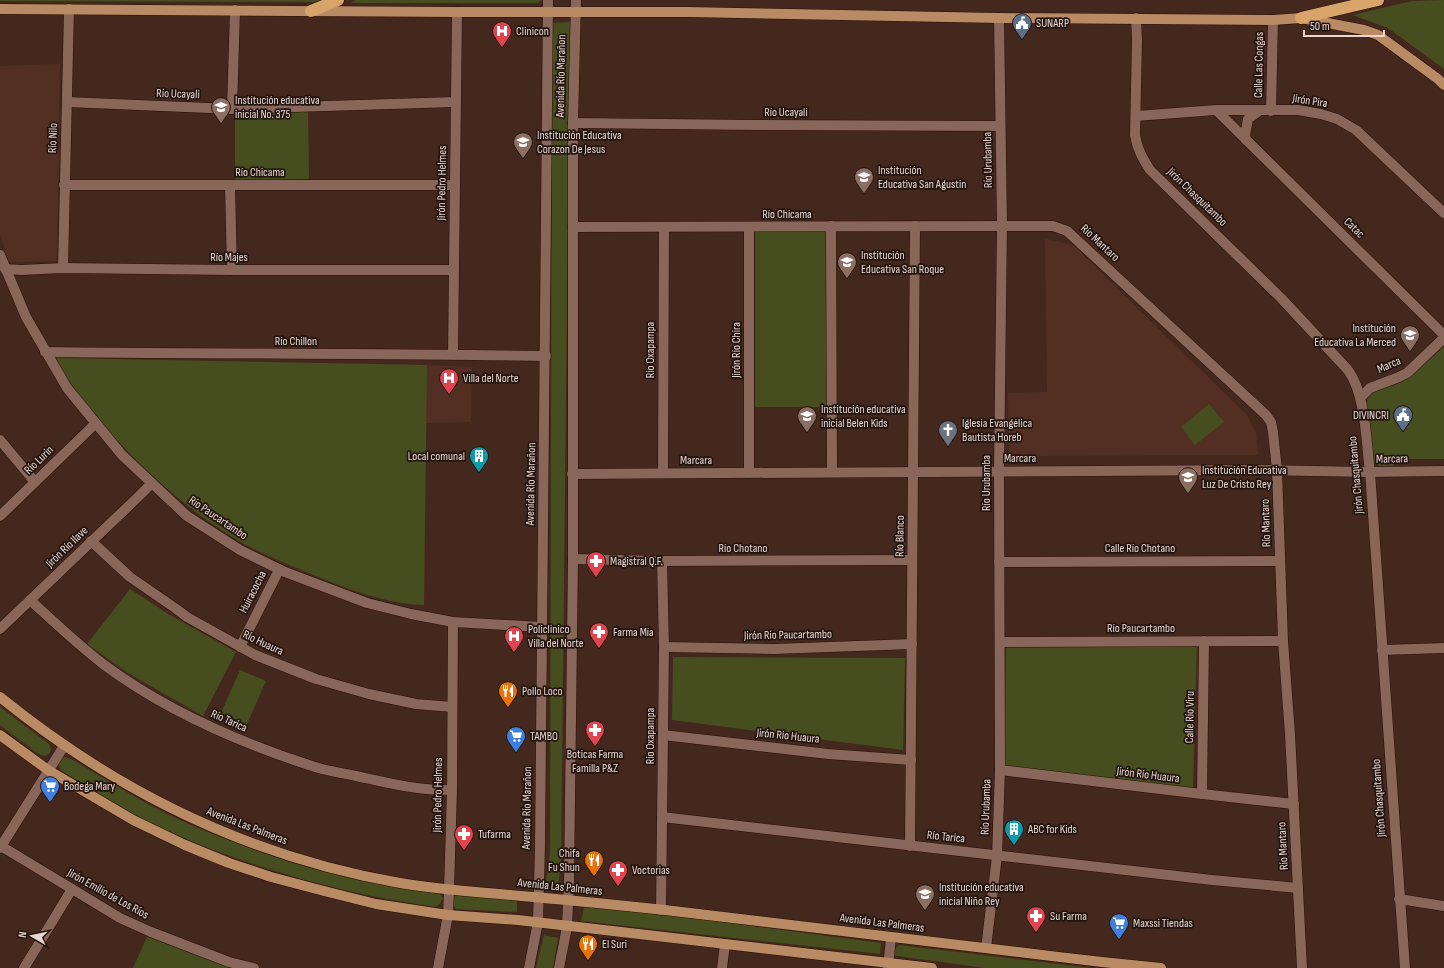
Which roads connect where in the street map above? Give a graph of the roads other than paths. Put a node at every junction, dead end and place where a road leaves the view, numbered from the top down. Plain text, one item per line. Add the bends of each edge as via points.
1 (338, 0) edge
2 (548, 0) edge
3 (576, 0) edge
4 (1378, 0) edge
5 (0, 9) edge
6 (69, 9) junction
7 (235, 10) junction
8 (310, 11) junction
9 (548, 11) junction
10 (457, 12) junction
11 (575, 12) junction
12 (999, 18) junction
13 (1136, 18) junction
14 (1301, 18) junction
15 (1273, 20) junction
16 (1444, 85) edge
17 (67, 102) junction
18 (455, 102) junction
19 (232, 109) junction
20 (1216, 110) junction
21 (1259, 111) junction
22 (1271, 111) junction
23 (1136, 116) junction
24 (573, 123) junction
25 (1000, 126) junction
26 (1246, 140) junction
27 (64, 185) junction
28 (455, 185) junction
29 (230, 186) junction
30 (1444, 213) edge
31 (1002, 225) junction
32 (831, 226) junction
33 (915, 226) junction
34 (573, 227) junction
35 (664, 227) junction
36 (749, 227) junction
37 (0, 255) edge
38 (63, 268) junction
39 (5, 269) junction
40 (232, 270) junction
41 (453, 270) junction
42 (1444, 335) edge
43 (1444, 338) edge
44 (46, 352) junction
45 (453, 353) junction
46 (546, 356) junction
47 (1361, 397) junction
48 (95, 424) junction
49 (0, 440) edge
50 (1277, 470) junction
51 (1444, 471) edge
52 (832, 472) junction
53 (914, 472) junction
54 (999, 472) junction
55 (1370, 472) junction
56 (663, 473) junction
57 (749, 473) junction
58 (572, 474) junction
59 (35, 482) junction
60 (152, 482) junction
61 (0, 516) edge
62 (91, 541) junction
63 (573, 559) junction
64 (912, 560) junction
65 (662, 561) junction
66 (1280, 561) junction
67 (1000, 562) junction
68 (279, 570) junction
69 (30, 600) junction
70 (452, 622) junction
71 (542, 627) junction
72 (0, 629) edge
73 (1204, 641) junction
74 (1283, 641) junction
75 (1000, 642) junction
76 (912, 644) junction
77 (240, 647) junction
78 (664, 647) junction
79 (1444, 648) edge
80 (1382, 650) junction
81 (0, 697) edge
82 (452, 706) junction
83 (0, 734) edge
84 (663, 735) junction
85 (64, 746) junction
86 (911, 760) junction
87 (48, 770) junction
88 (1000, 770) junction
89 (452, 790) junction
90 (1202, 794) junction
91 (1294, 804) junction
92 (662, 817) junction
93 (910, 846) junction
94 (1, 847) edge
95 (997, 856) junction
96 (1298, 888) junction
97 (72, 889) junction
98 (449, 890) junction
99 (538, 898) junction
100 (1399, 899) junction
101 (568, 901) junction
102 (1444, 906) edge
103 (661, 910) junction
104 (448, 915) junction
105 (538, 922) junction
106 (567, 927) junction
107 (891, 937) junction
108 (725, 944) junction
109 (986, 948) junction
110 (888, 965) edge
111 (1101, 965) edge
112 (24, 968) edge
113 (254, 968) edge
114 (438, 968) edge
115 (529, 968) edge
116 (560, 968) edge
117 (722, 968) edge
118 (932, 968) edge
119 (1161, 968) edge
120 (1302, 968) edge
121 (1405, 968) edge

1 - 8 highway
2 - 9 street, Avenida Río Marañon
3 - 11 street, Avenida Río Marañon
4 - 14 highway
5 - 6 main road
6 - 7 main road
6 - 17 street, Río Nilo
7 - 8 main road
7 - 19 street
8 - 10 main road
9 - 10 main road
9 - 11 main road
9 - 46 street, Avenida Río Marañon
10 - 18 street, Jirón Pedro Helmes
11 - 12 main road
11 - 24 street, Avenida Río Marañon
12 - 13 main road
12 - 25 street, Río Urubamba
13 - 15 main road
13 - 23 street, Jirón Chasquitambo
14 - 15 main road
14 - 16 main road via 1378,35
15 - 22 street, Calle Las Congas
17 - 19 street, Río Ucayali
17 - 27 street, Río Nilo
18 - 19 street, Río Ucayali
18 - 28 street, Jirón Pedro Helmes
20 - 21 street, Jirón Pira
20 - 23 street, Jirón Pira
20 - 26 street, Catac
21 - 22 street, Jirón Pira
21 - 26 street via 1248,119
22 - 30 street, Jirón Pira via 1298,110 1321,114 1337,119 1356,130
23 - 47 street, Jirón Chasquitambo via 1137,146 1150,170 1281,298 1348,370
24 - 25 street, Río Ucayali
24 - 34 street, Avenida Río Marañon
25 - 31 street, Río Urubamba
26 - 42 street, Catac
27 - 29 street, Río Chicama
27 - 38 street, Río Nilo
28 - 29 street, Río Chicama
28 - 41 street, Jirón Pedro Helmes
29 - 40 street
31 - 33 street, Río Chicama
31 - 50 street, Río Mantaro via 1053,226 1068,231 1266,415 1271,422
31 - 54 street, Río Urubamba
32 - 33 street, Río Chicama
32 - 36 street, Río Chicama
32 - 52 street
33 - 53 street, Río Blanco
34 - 35 street, Río Chicama
34 - 58 street, Avenida Río Marañon
35 - 36 street, Río Chicama
35 - 56 street, Río Oxapampa
36 - 57 street, Jirón Río Chira
37 - 39 street, Río Paucartambo
38 - 39 street, Río Majes
38 - 40 street, Río Majes
39 - 44 street, Río Paucartambo via 26,317
40 - 41 street, Río Majes
41 - 45 street, Jirón Pedro Helmes
43 - 47 street, Marca via 1407,373 1370,388
44 - 45 street, Río Chillon
44 - 48 street, Río Paucartambo via 67,388
45 - 46 street, Río Chillon
46 - 71 street, Avenida Río Marañon
47 - 55 street, Jirón Chasquitambo
48 - 59 street, Río Lurin
48 - 60 street, Río Paucartambo via 122,455
49 - 59 street
50 - 54 street, Marcara
50 - 55 street, Marcara
50 - 66 street, Río Mantaro
51 - 55 street, Marcara
52 - 53 street, Marcara
52 - 57 street, Marcara
53 - 54 street, Marcara
53 - 64 street, Río Blanco
54 - 67 street, Río Urubamba
55 - 80 street, Jirón Chasquitambo
56 - 57 street, Marcara
56 - 58 street, Marcara
58 - 63 street, Avenida Río Marañon
59 - 61 street, Río Lurin
60 - 62 street, Jirón Río Ilave
60 - 68 street, Río Paucartambo via 187,516 240,550
62 - 69 street, Jirón Río Ilave
62 - 77 street, Río Huaura via 130,577 187,617
63 - 65 street, Río Chotano
63 - 101 street, Avenida Río Marañon
64 - 65 street, Río Chotano
64 - 76 street, Río Blanco
65 - 78 street, Río Oxapampa
66 - 67 street, Calle Río Chotano
66 - 74 street, Río Mantaro
67 - 75 street, Río Urubamba
68 - 70 street, Río Paucartambo via 367,603
68 - 77 street, Huiracocha
69 - 72 street, Jirón Río Ilave
69 - 89 street, Río Tarica via 83,648 127,680 203,724 316,767 400,786
70 - 71 street, Río Paucartambo
70 - 82 street, Jirón Pedro Helmes
71 - 99 street, Avenida Río Marañon
73 - 74 street, Río Paucartambo
73 - 75 street, Río Paucartambo
73 - 90 street, Calle Río Viru
74 - 91 street, Río Mantaro
75 - 88 street, Río Urubamba
76 - 78 street, Jirón Río Paucartambo via 774,649
76 - 86 street, Río Blanco
77 - 82 street, Río Huaura via 316,679 362,692 416,704
78 - 84 street, Río Oxapampa
79 - 80 street
80 - 100 street, Jirón Chasquitambo
81 - 85 main road, Avenida Las Palmeras
82 - 89 street, Jirón Pedro Helmes
83 - 87 main road
84 - 86 street, Jirón Río Huaura via 828,754
84 - 92 street, Río Oxapampa
85 - 87 street
85 - 98 main road, Avenida Las Palmeras via 161,804 253,844 350,873
86 - 93 street, Río Blanco
87 - 94 street
87 - 104 main road via 133,820 229,863 324,892 376,904
88 - 90 street, Jirón Río Huaura
88 - 95 street, Río Urubamba
89 - 98 street, Jirón Pedro Helmes
90 - 91 street, Jirón Río Huaura
91 - 96 street, Río Mantaro
92 - 93 street, Río Tarica
92 - 103 street, Río Oxapampa
93 - 95 street, Río Tarica
94 - 97 street, Jirón Emilio de Los Ríos
95 - 96 street, Río Tarica
95 - 109 street, Río Urubamba
96 - 120 street, Río Mantaro
97 - 112 street
97 - 113 street, Jirón Emilio de Los Ríos via 120,918 151,932 229,962
98 - 99 main road, Avenida Las Palmeras
98 - 104 street, Jirón Pedro Helmes
99 - 101 main road, Avenida Las Palmeras
99 - 105 street, Avenida Río Marañon
100 - 102 street
100 - 121 street, Jirón Chasquitambo
101 - 103 main road, Avenida Las Palmeras
101 - 106 street, Avenida Río Marañon
103 - 107 main road, Avenida Las Palmeras
104 - 105 main road
104 - 114 street, Jirón Pedro Helmes
105 - 106 main road
105 - 115 street, Avenida Río Marañon
106 - 108 main road
106 - 116 street, Avenida Río Marañon
107 - 109 main road, Avenida Las Palmeras
107 - 110 street
108 - 110 main road
108 - 117 street
109 - 111 main road, Avenida Las Palmeras
110 - 118 main road
111 - 119 main road, Avenida Las Palmeras

